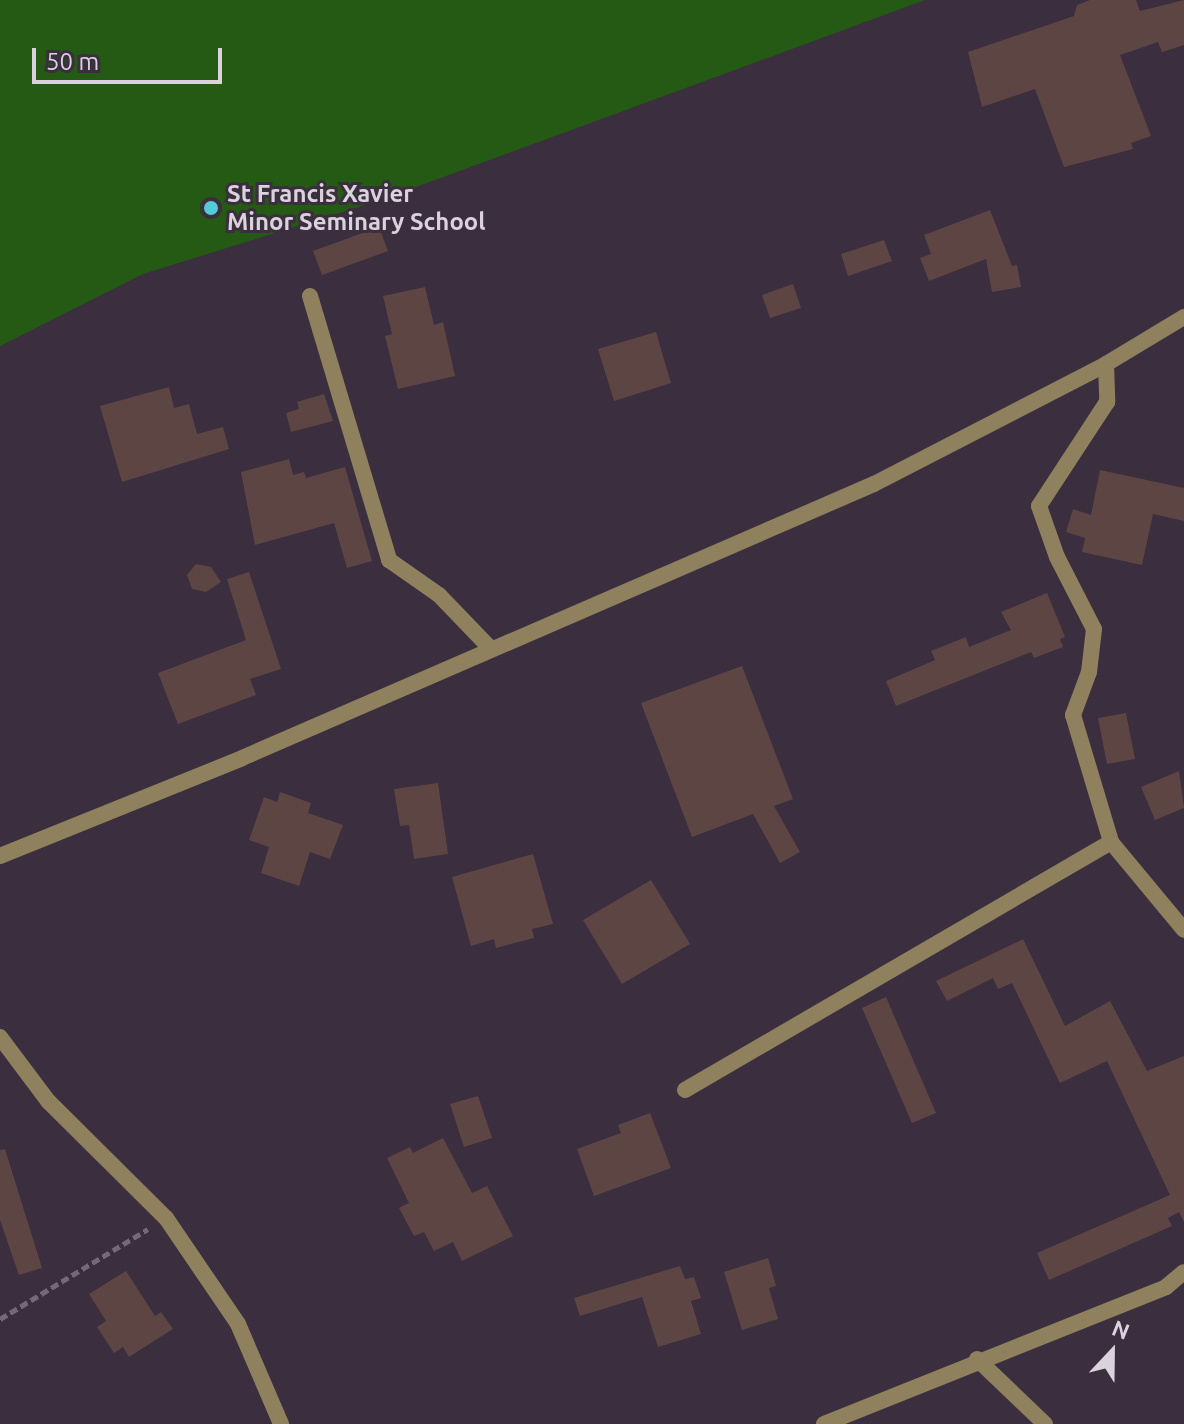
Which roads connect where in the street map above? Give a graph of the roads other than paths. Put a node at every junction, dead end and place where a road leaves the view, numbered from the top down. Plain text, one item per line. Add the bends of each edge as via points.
1 (310, 296) dead end
2 (1184, 317) edge
3 (1106, 364) junction
4 (490, 648) junction
5 (1111, 842) junction
6 (0, 856) edge
7 (1184, 930) edge
8 (0, 1037) edge
9 (685, 1090) dead end
10 (1184, 1272) edge
11 (977, 1359) junction
12 (281, 1424) edge
13 (824, 1424) edge
14 (1045, 1424) edge

1 - 4 street via 389,560 439,595
2 - 3 street
3 - 4 street via 874,484
3 - 5 street via 1107,402 1039,506 1057,557 1094,629 1089,672 1073,715
4 - 6 street via 242,758
5 - 7 street
5 - 9 street
8 - 12 street via 48,1101 166,1218 238,1324
10 - 11 street via 1166,1287
11 - 13 street
11 - 14 street

